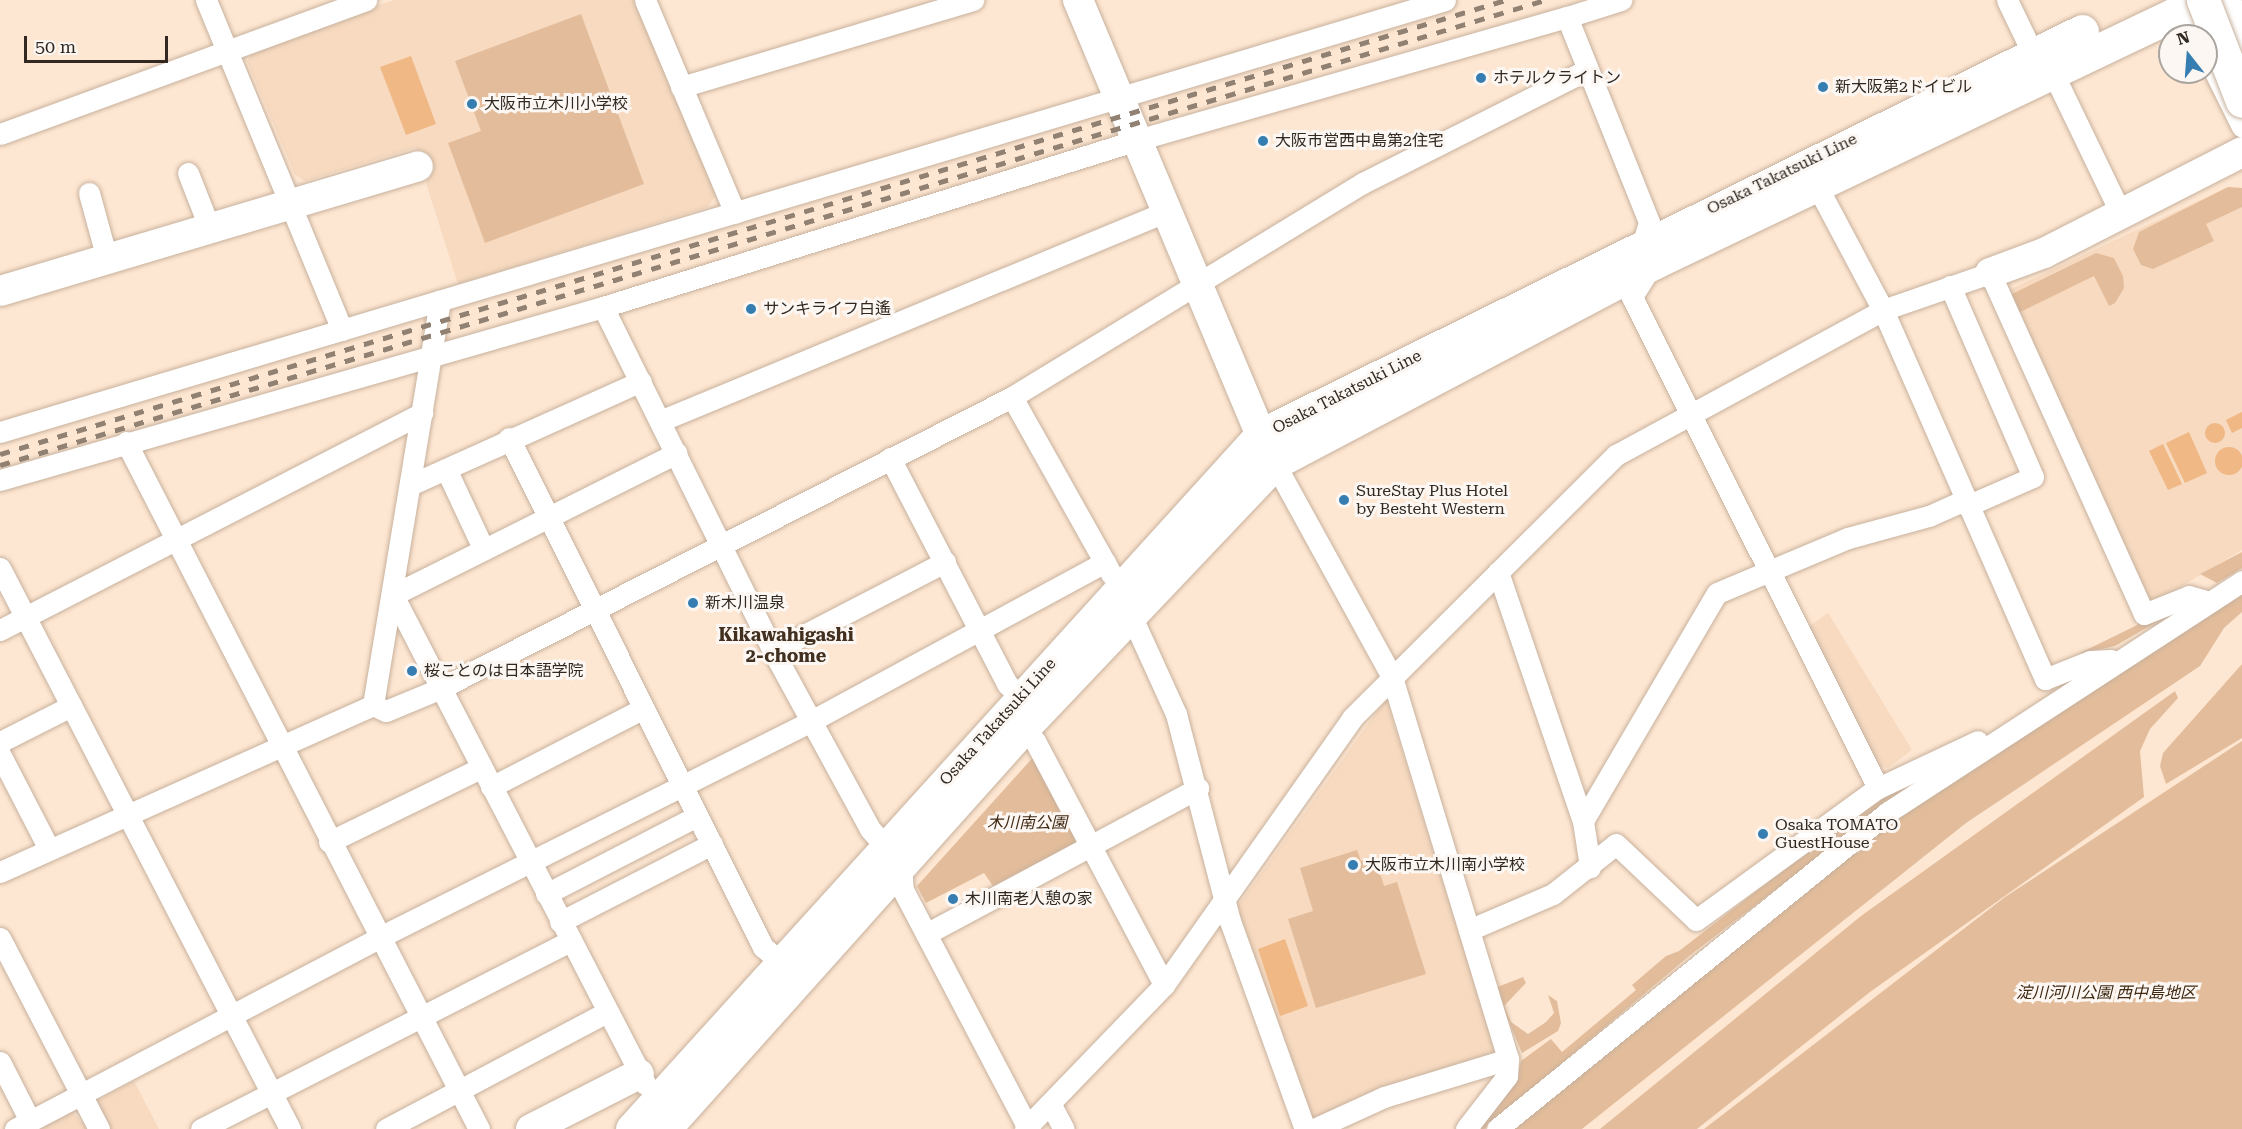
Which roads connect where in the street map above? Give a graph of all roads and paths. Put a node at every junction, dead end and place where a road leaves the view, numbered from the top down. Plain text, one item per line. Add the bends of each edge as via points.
1 (206, 0) edge
2 (366, 0) edge
3 (645, 0) edge
4 (973, 0) edge
5 (1078, 0) edge
6 (1445, 0) edge
7 (1621, 0) edge
8 (2007, 0) edge
9 (2203, 0) edge
10 (2223, 0) edge
11 (2159, 7) edge
12 (1567, 17) junction
13 (2181, 24) edge
14 (2242, 40) edge
15 (227, 52) junction
16 (2043, 62) junction
17 (1587, 70) junction
18 (2218, 78) edge
19 (681, 87) junction
20 (1118, 100) junction
21 (2242, 101) edge
22 (2242, 127) edge
23 (0, 134) edge
24 (1134, 141) junction
25 (2242, 152) edge
26 (418, 166) dead end
27 (188, 173) dead end
28 (1817, 186) junction
29 (89, 193) dead end
30 (290, 204) junction
31 (1165, 212) junction
32 (735, 213) junction
33 (2121, 214) junction
34 (210, 229) junction
35 (1648, 253) junction
36 (107, 259) junction
37 (1990, 273) junction
38 (1196, 286) junction
39 (1950, 286) junction
40 (0, 291) edge
41 (440, 301) junction
42 (603, 307) junction
43 (1883, 310) junction
44 (342, 330) junction
45 (433, 353) junction
46 (641, 381) junction
47 (1012, 397) junction
48 (422, 412) junction
49 (1687, 415) junction
50 (660, 421) junction
51 (0, 432) edge
52 (509, 438) junction
53 (126, 442) junction
54 (1267, 449) junction
55 (676, 453) junction
56 (890, 458) junction
57 (446, 470) junction
58 (0, 480) edge
59 (410, 485) junction
60 (1966, 503) junction
61 (549, 518) junction
62 (178, 542) junction
63 (721, 543) junction
64 (483, 548) junction
65 (945, 562) junction
66 (0, 568) edge
67 (1766, 569) junction
68 (1498, 572) junction
69 (2242, 581) edge
70 (1118, 588) junction
71 (393, 595) junction
72 (2207, 601) junction
73 (591, 609) junction
74 (26, 617) junction
75 (980, 628) junction
76 (0, 630) edge
77 (773, 651) junction
78 (2117, 660) junction
79 (1392, 677) junction
80 (440, 688) junction
81 (1020, 696) junction
82 (373, 705) junction
83 (71, 706) junction
84 (642, 709) junction
85 (813, 720) junction
86 (1021, 730) junction
87 (2002, 734) junction
88 (0, 742) edge
89 (279, 746) junction
90 (0, 754) edge
91 (481, 768) junction
92 (681, 785) junction
93 (491, 787) junction
94 (1198, 788) junction
95 (1878, 788) junction
96 (124, 812) junction
97 (698, 816) junction
98 (1583, 821) junction
99 (329, 842) junction
100 (712, 844) junction
101 (1089, 844) junction
102 (49, 849) junction
103 (893, 855) junction
104 (529, 862) junction
105 (1590, 867) junction
106 (0, 872) edge
107 (546, 894) junction
108 (1225, 902) junction
109 (560, 922) junction
110 (1469, 930) junction
111 (926, 934) junction
112 (380, 937) junction
113 (0, 938) edge
114 (570, 941) junction
115 (781, 962) junction
116 (1164, 985) junction
117 (607, 1012) junction
118 (230, 1015) junction
119 (422, 1018) junction
120 (1508, 1059) junction
121 (0, 1062) edge
122 (639, 1074) junction
123 (460, 1092) junction
124 (79, 1094) junction
125 (271, 1094) junction
126 (1051, 1105) junction
127 (664, 1121) edge
128 (22, 1125) edge
129 (1026, 1128) edge
130 (99, 1129) edge
131 (201, 1129) edge
132 (290, 1129) edge
133 (386, 1129) edge
134 (479, 1129) edge
135 (531, 1129) edge
136 (632, 1129) edge
137 (1064, 1129) edge
138 (1305, 1129) edge
139 (1314, 1129) edge
140 (1466, 1129) edge
141 (1497, 1129) edge

1 - 15 street
2 - 15 street
3 - 19 street
4 - 19 street
5 - 20 street
6 - 20 street
7 - 12 street
8 - 16 street
9 - 11 main road, Osaka Takatsuki Line
9 - 21 main road, bridge
10 - 14 main road
11 - 13 street
11 - 16 main road, Osaka Takatsuki Line
12 - 17 street
12 - 24 street
15 - 23 street
15 - 30 street
16 - 28 main road, Osaka Takatsuki Line
16 - 33 street
16 - 35 main road, Osaka Takatsuki Line
17 - 35 street via 1649,222
17 - 38 street via 1363,183
18 - 22 street
19 - 32 street
20 - 24 street
20 - 32 street
24 - 31 street
24 - 42 street
25 - 33 street
26 - 30 street
27 - 34 street
28 - 35 main road, Osaka Takatsuki Line
28 - 43 street
29 - 36 street
30 - 34 street
30 - 44 street
31 - 38 street
31 - 50 street
32 - 41 street
33 - 37 street
34 - 36 street
35 - 49 street via 1632,297
35 - 54 main road, Osaka Takatsuki Line
36 - 40 street
37 - 39 street
37 - 72 street via 2144,614 2189,596
38 - 47 street
38 - 54 street
39 - 43 street
39 - 60 street via 2033,477
41 - 44 street
41 - 45 street
42 - 45 street
42 - 46 street
43 - 49 street
43 - 60 street
44 - 51 street
45 - 48 street
45 - 53 street
46 - 50 street
46 - 52 street
47 - 56 street
47 - 70 street
48 - 59 street
48 - 62 street
49 - 67 street
49 - 68 street via 1616,455
50 - 55 street
52 - 57 street
52 - 61 street
53 - 58 street
53 - 62 street
54 - 70 main road, Osaka Takatsuki Line
54 - 79 street
55 - 61 street
55 - 63 street
56 - 63 street
56 - 65 street
57 - 59 street
57 - 64 street
59 - 71 street
60 - 67 street
60 - 78 street via 2045,679 2090,661
61 - 64 street
61 - 73 street
62 - 74 street
62 - 89 street
63 - 73 street
63 - 77 street
64 - 71 street
65 - 75 street
65 - 77 street
66 - 74 street
67 - 95 street
67 - 98 street via 1717,594
68 - 79 street
68 - 98 street
69 - 72 street
70 - 75 street
70 - 81 main road, Osaka Takatsuki Line
70 - 86 main road, Osaka Takatsuki Line
70 - 94 street via 1176,714
71 - 80 street
71 - 82 street
72 - 78 street
73 - 80 street
73 - 84 street
74 - 76 street
74 - 83 street
75 - 81 street via 1006,684
75 - 85 street
77 - 85 street
78 - 87 street
79 - 108 street via 1352,718
79 - 110 street
80 - 82 street via 386,711
80 - 91 street
81 - 103 main road, Osaka Takatsuki Line
82 - 89 street
83 - 88 street
83 - 96 street
84 - 92 street
84 - 93 street
85 - 92 street
85 - 103 street
86 - 101 street via 1035,741
86 - 103 main road, Osaka Takatsuki Line
87 - 95 street via 1942,754
87 - 141 street via 1888,812 1759,912
89 - 96 street
89 - 99 street
90 - 102 street
91 - 93 street
91 - 99 street
92 - 97 street
92 - 104 street
93 - 104 street
94 - 101 street
94 - 108 street
95 - 105 street via 1696,920 1616,844
96 - 102 street
96 - 118 street
97 - 100 street
97 - 107 street
98 - 105 street
99 - 112 street
100 - 109 street
100 - 115 street via 763,947
101 - 111 street
101 - 116 street
102 - 106 street
103 - 111 street via 903,890
103 - 115 main road, Osaka Takatsuki Line
103 - 127 main road, Osaka Takatsuki Line
104 - 107 street
104 - 112 street
105 - 110 street via 1533,905
107 - 109 street
108 - 116 street
108 - 138 street
109 - 114 street
110 - 120 street
111 - 129 street
112 - 118 street
112 - 119 street
113 - 124 street
114 - 117 street
114 - 119 street
115 - 127 main road, Osaka Takatsuki Line
116 - 126 street
117 - 122 street
117 - 123 street
118 - 124 street
118 - 125 street
119 - 123 street
119 - 125 street
120 - 139 street via 1384,1097
120 - 140 street via 1508,1076
121 - 128 street
122 - 127 street
122 - 135 street
123 - 133 street
123 - 134 street
124 - 128 street
124 - 130 street
125 - 131 street
125 - 132 street
126 - 129 street
126 - 137 street
127 - 136 main road, Osaka Takatsuki Line

